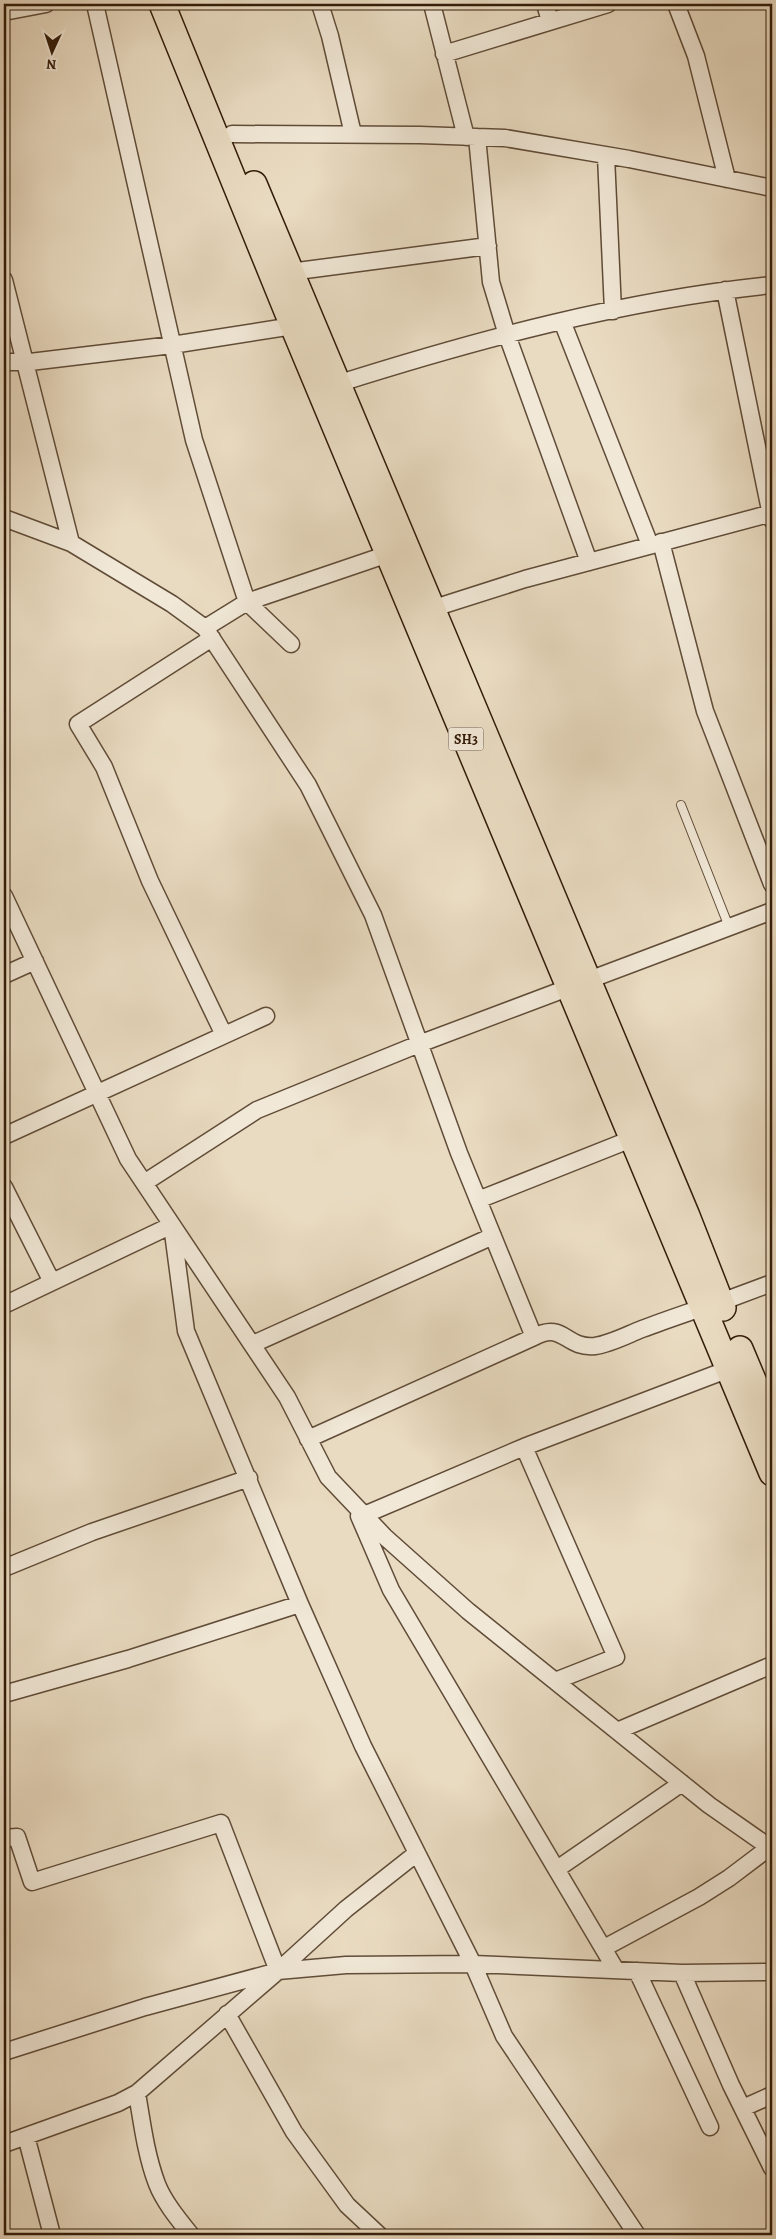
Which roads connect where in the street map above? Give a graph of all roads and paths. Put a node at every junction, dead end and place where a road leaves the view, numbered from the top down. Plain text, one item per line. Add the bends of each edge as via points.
1 (46, 4) edge
2 (95, 4) edge
3 (162, 4) edge
4 (180, 4) edge
5 (320, 4) edge
6 (432, 4) edge
7 (545, 4) edge
8 (608, 4) edge
9 (676, 4) edge
10 (4, 12) edge
11 (550, 21) junction
12 (444, 54) junction
13 (232, 134) junction
14 (353, 134) junction
15 (472, 137) junction
16 (606, 156) junction
17 (727, 179) junction
18 (772, 188) edge
19 (488, 246) junction
20 (290, 272) junction
21 (4, 280) edge
22 (772, 285) edge
23 (725, 290) junction
24 (613, 311) junction
25 (562, 321) junction
26 (293, 326) junction
27 (507, 335) junction
28 (172, 345) junction
29 (4, 362) edge
30 (26, 362) junction
31 (337, 384) junction
32 (772, 516) edge
33 (4, 518) edge
34 (71, 543) junction
35 (656, 544) junction
36 (397, 551) junction
37 (589, 562) junction
38 (247, 602) junction
39 (431, 609) junction
40 (208, 634) junction
41 (291, 644) dead end
42 (681, 805) dead end
43 (772, 884) edge
44 (4, 896) edge
45 (772, 911) edge
46 (729, 928) junction
47 (35, 961) junction
48 (4, 975) edge
49 (579, 983) junction
50 (266, 1016) dead end
51 (224, 1035) junction
52 (418, 1044) junction
53 (97, 1094) junction
54 (4, 1136) edge
55 (634, 1138) junction
56 (144, 1183) junction
57 (4, 1188) edge
58 (478, 1200) junction
59 (172, 1226) junction
60 (493, 1236) junction
61 (52, 1282) junction
62 (772, 1283) edge
63 (712, 1304) junction
64 (4, 1305) edge
65 (534, 1337) junction
66 (253, 1344) junction
67 (729, 1369) junction
68 (772, 1425) edge
69 (308, 1439) junction
70 (524, 1447) junction
71 (772, 1473) edge
72 (249, 1478) junction
73 (360, 1511) junction
74 (4, 1568) edge
75 (300, 1604) junction
76 (772, 1666) edge
77 (555, 1682) junction
78 (4, 1694) edge
79 (617, 1731) junction
80 (682, 1783) junction
81 (4, 1838) edge
82 (771, 1848) edge
83 (417, 1853) junction
84 (557, 1869) junction
85 (604, 1948) junction
86 (473, 1964) junction
87 (616, 1970) junction
88 (637, 1971) junction
89 (278, 1972) junction
90 (772, 1972) edge
91 (682, 1973) junction
92 (227, 2014) junction
93 (4, 2052) edge
94 (137, 2093) junction
95 (772, 2095) edge
96 (743, 2108) junction
97 (710, 2127) dead end
98 (26, 2136) junction
99 (4, 2144) edge
100 (772, 2168) edge
101 (52, 2235) edge
102 (191, 2235) edge
103 (379, 2235) edge
104 (637, 2235) edge

1 - 10 street
2 - 28 street
3 - 26 main road, SH3
4 - 13 main road, SH3
5 - 14 street
6 - 12 street
7 - 11 street
8 - 11 street
9 - 17 street via 696,56
11 - 12 street
12 - 15 street
13 - 14 street
13 - 20 main road, SH3
14 - 15 street
15 - 16 street via 505,138
15 - 19 street
16 - 17 street
16 - 24 street
17 - 18 street
19 - 20 street
19 - 27 street via 491,282
20 - 31 main road, SH3
21 - 30 street
22 - 23 street
23 - 24 street
23 - 32 street
24 - 25 street
25 - 27 street
25 - 35 street
26 - 28 street
26 - 36 main road, SH3
27 - 31 street via 435,353
27 - 37 street
28 - 30 street
28 - 38 street via 194,440
29 - 30 street
30 - 34 street
31 - 36 main road, SH3
32 - 35 street
33 - 34 street
34 - 40 street via 172,604
35 - 37 street
35 - 43 street via 705,710
36 - 38 street
36 - 39 main road, SH3
36 - 49 main road, SH3
37 - 39 street
38 - 40 street
38 - 41 street
39 - 49 main road, SH3
40 - 51 street via 78,724 104,767 150,882
40 - 52 street via 308,785 373,916
42 - 46 lane
44 - 47 street
45 - 46 street
46 - 49 street
47 - 48 street
47 - 53 street
49 - 52 street
49 - 55 main road, SH3
49 - 63 main road, SH3
50 - 51 street
51 - 53 street
52 - 56 street via 257,1110
52 - 58 street
53 - 54 street
53 - 56 street via 128,1159
55 - 58 street
55 - 63 main road, SH3
56 - 59 street
57 - 61 street
58 - 60 street
59 - 61 street
59 - 66 street
59 - 72 street via 186,1331
60 - 65 street
60 - 66 street
61 - 64 street
62 - 63 street
63 - 65 street via 597,1346 578,1345 558,1332 545,1331
63 - 67 main road, SH3
63 - 68 main road, SH3
65 - 69 street
66 - 69 street via 287,1397
67 - 70 street
67 - 71 main road, SH3
69 - 73 street via 328,1477
70 - 73 street
70 - 77 street via 616,1658
72 - 74 street via 92,1532
72 - 75 street
73 - 77 street via 468,1611
73 - 84 street via 391,1590
75 - 78 street via 128,1659
75 - 83 street via 363,1746
76 - 79 street
77 - 79 street
79 - 80 street
80 - 82 street
80 - 84 street
81 - 89 street via 17,1837 32,1882 221,1823
82 - 85 street via 699,1897
83 - 86 street
83 - 89 street via 346,1909
84 - 85 street
85 - 87 street
86 - 87 street
86 - 89 street via 346,1965
86 - 104 street via 504,2036
87 - 88 street
88 - 91 street
88 - 97 street
89 - 92 street
89 - 93 street via 154,2004
90 - 91 street
91 - 96 street
92 - 94 street
92 - 103 street via 294,2132 348,2205
94 - 98 street
94 - 102 street via 145,2139 158,2184
95 - 96 street
96 - 100 street
98 - 99 street
98 - 101 street

